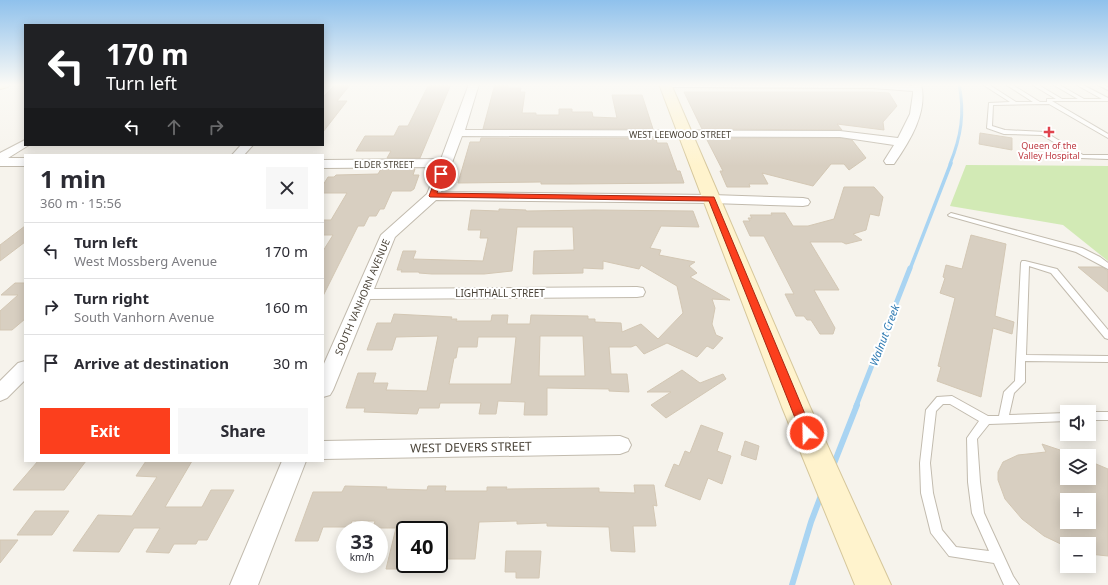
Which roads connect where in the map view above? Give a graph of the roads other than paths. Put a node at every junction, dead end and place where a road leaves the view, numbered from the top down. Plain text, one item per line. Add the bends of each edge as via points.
1 (465, 111) edge
2 (676, 111) edge
3 (917, 111) edge
4 (990, 111) edge
5 (1065, 111) edge
6 (458, 133) junction
7 (686, 134) junction
8 (1108, 136) edge
9 (901, 142) junction
10 (24, 144) edge
11 (247, 146) edge
12 (239, 154) edge
13 (1108, 157) edge
14 (0, 158) edge
15 (890, 161) dead end
16 (0, 162) edge
17 (24, 162) edge
18 (445, 163) junction
19 (324, 164) edge
20 (433, 196) junction
21 (712, 199) junction
22 (803, 202) dead end
23 (951, 215) dead end
24 (1108, 267) edge
25 (638, 292) dead end
26 (362, 294) junction
27 (1108, 336) edge
28 (1021, 358) junction
29 (1108, 359) edge
30 (24, 369) edge
31 (324, 388) edge
32 (0, 393) edge
33 (1096, 416) edge
34 (1108, 416) edge
35 (1060, 417) edge
36 (1002, 419) junction
37 (986, 420) junction
38 (620, 445) dead end
39 (324, 450) edge
40 (294, 462) edge
41 (998, 558) junction
42 (244, 585) edge
43 (873, 585) edge
44 (1012, 585) edge

1 - 6 street, SOUTH VANHORN AVENUE
2 - 7 street
3 - 9 street
4 - 13 lane via 989,127 1004,132 1043,133 1082,157
5 - 8 lane
6 - 7 street, WEST LEEWOOD STREET
6 - 18 street, SOUTH VANHORN AVENUE
7 - 9 street, WEST LEEWOOD STREET via 840,134
7 - 21 street
9 - 15 street
10 - 14 street
11 - 12 street
16 - 17 street
18 - 19 street, ELDER STREET
18 - 20 street, SOUTH VANHORN AVENUE
20 - 21 street
20 - 26 street, SOUTH VANHORN AVENUE via 388,235
21 - 22 street
21 - 43 street via 796,407
23 - 24 lane via 1079,250
25 - 26 street, LIGHTHALL STREET
26 - 31 street, SOUTH VANHORN AVENUE
27 - 28 lane via 1054,271 1025,263
28 - 29 lane
28 - 36 lane via 1020,382 1009,392
30 - 32 street
33 - 34 lane
35 - 36 lane
36 - 37 lane
37 - 41 lane via 972,438 974,482 978,513
37 - 41 lane via 952,400 940,400 931,410 925,463 926,493 938,534 953,552
38 - 39 street, WEST DEVERS STREET
40 - 42 street
41 - 44 lane

